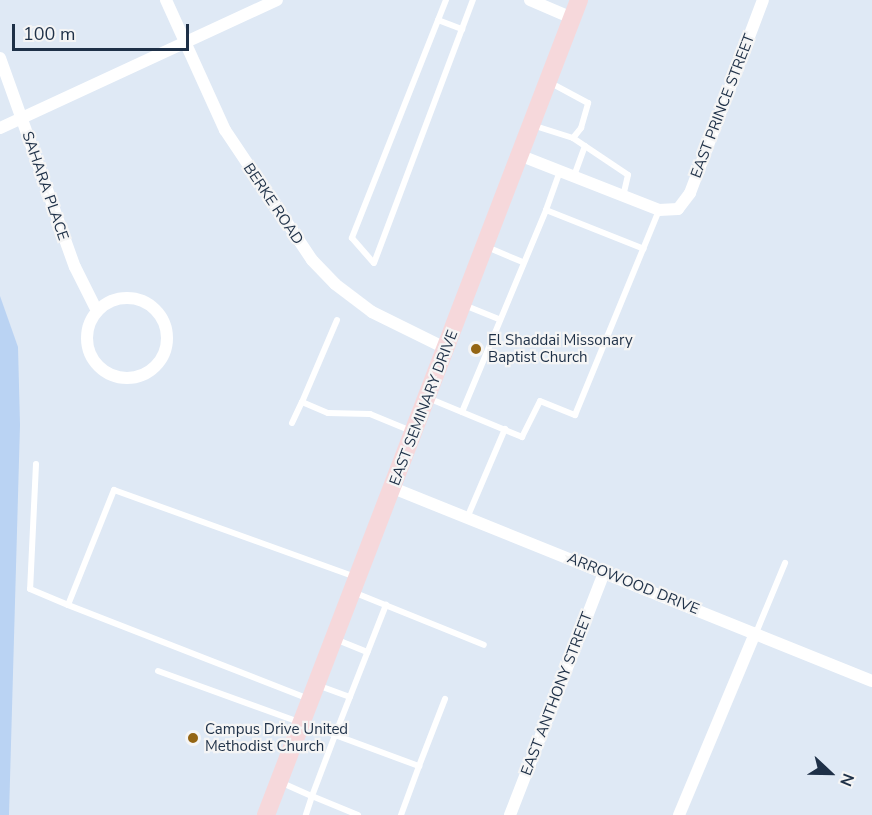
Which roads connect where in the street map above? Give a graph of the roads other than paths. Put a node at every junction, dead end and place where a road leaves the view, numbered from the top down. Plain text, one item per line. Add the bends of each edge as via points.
1 (166, 0) edge
2 (277, 0) edge
3 (446, 0) edge
4 (473, 0) edge
5 (530, 0) edge
6 (579, 0) edge
7 (763, 0) edge
8 (544, 3) edge
9 (572, 18) junction
10 (438, 20) junction
11 (462, 29) junction
12 (183, 43) junction
13 (0, 58) edge
14 (547, 81) junction
15 (22, 118) junction
16 (531, 124) junction
17 (0, 128) edge
18 (573, 138) junction
19 (585, 147) junction
20 (519, 155) junction
21 (560, 170) junction
22 (574, 176) junction
23 (623, 195) junction
24 (546, 210) junction
25 (659, 210) junction
26 (485, 246) junction
27 (644, 249) junction
28 (522, 262) junction
29 (464, 305) junction
30 (97, 311) junction
31 (499, 319) junction
32 (337, 320) dead end
33 (447, 349) junction
34 (428, 398) junction
35 (302, 402) junction
36 (462, 412) junction
37 (292, 423) dead end
38 (505, 429) junction
39 (415, 432) junction
40 (36, 464) dead end
41 (393, 488) junction
42 (467, 518) junction
43 (785, 563) dead end
44 (604, 573) junction
45 (355, 585) junction
46 (68, 604) junction
47 (386, 605) junction
48 (756, 633) junction
49 (335, 639) junction
50 (484, 645) dead end
51 (368, 652) junction
52 (158, 671) dead end
53 (872, 681) edge
54 (314, 692) junction
55 (350, 697) junction
56 (445, 699) dead end
57 (301, 725) junction
58 (335, 735) junction
59 (419, 766) junction
60 (279, 782) junction
61 (312, 796) junction
62 (266, 815) edge
63 (306, 815) edge
64 (358, 815) edge
65 (401, 815) edge
66 (510, 815) edge
67 (679, 815) edge

1 - 12 street, BERKE ROAD
2 - 12 street
3 - 10 lane
4 - 11 lane
5 - 8 street
6 - 9 main road, EAST SEMINARY DRIVE
7 - 25 street, EAST PRINCE STREET via 690,193 678,210
8 - 9 street
9 - 14 main road, EAST SEMINARY DRIVE
10 - 11 lane
10 - 11 lane via 352,238 374,263
12 - 15 street
12 - 33 street, BERKE ROAD via 244,163 312,260 335,284 372,312
13 - 15 street, SAHARA PLACE
14 - 16 main road, EAST SEMINARY DRIVE
14 - 18 lane via 588,103 581,128
15 - 17 street
15 - 30 street, SAHARA PLACE via 75,267
16 - 18 lane
16 - 20 main road, EAST SEMINARY DRIVE
18 - 19 lane
19 - 22 lane
19 - 23 lane via 628,175
20 - 21 street
20 - 26 main road, EAST SEMINARY DRIVE
21 - 22 street
21 - 24 lane
22 - 23 street
23 - 25 street
24 - 27 lane
24 - 28 lane
25 - 27 lane
26 - 28 lane
26 - 29 main road, EAST SEMINARY DRIVE
27 - 38 lane via 575,414 540,401 522,437
28 - 31 lane
29 - 31 lane
29 - 33 main road, EAST SEMINARY DRIVE
30 - 30 street via 87,341 102,370 133,378 160,361 166,329 147,303 116,299
31 - 36 lane
32 - 35 lane
33 - 34 main road, EAST SEMINARY DRIVE
34 - 36 lane
34 - 39 main road, EAST SEMINARY DRIVE
35 - 37 lane
35 - 39 lane via 328,413 370,414
36 - 38 lane
38 - 42 lane
39 - 41 main road, EAST SEMINARY DRIVE
40 - 46 lane via 30,589
41 - 42 street, ARROWOOD DRIVE
41 - 45 main road, EAST SEMINARY DRIVE
42 - 44 street, ARROWOOD DRIVE
43 - 48 lane
44 - 48 street, ARROWOOD DRIVE
44 - 66 street, EAST ANTHONY STREET
45 - 46 lane via 114,490
45 - 47 lane
45 - 49 main road, EAST SEMINARY DRIVE
46 - 54 lane
47 - 50 lane
47 - 51 lane
48 - 53 street, ARROWOOD DRIVE
48 - 67 street
49 - 51 lane
49 - 54 main road, EAST SEMINARY DRIVE
51 - 55 lane
52 - 57 lane
54 - 55 lane
54 - 57 main road, EAST SEMINARY DRIVE
55 - 58 lane
56 - 59 lane
57 - 58 lane
57 - 60 main road, EAST SEMINARY DRIVE
58 - 59 lane
58 - 61 lane
59 - 65 lane
60 - 61 lane
60 - 62 main road, EAST SEMINARY DRIVE
61 - 63 lane
61 - 64 lane

